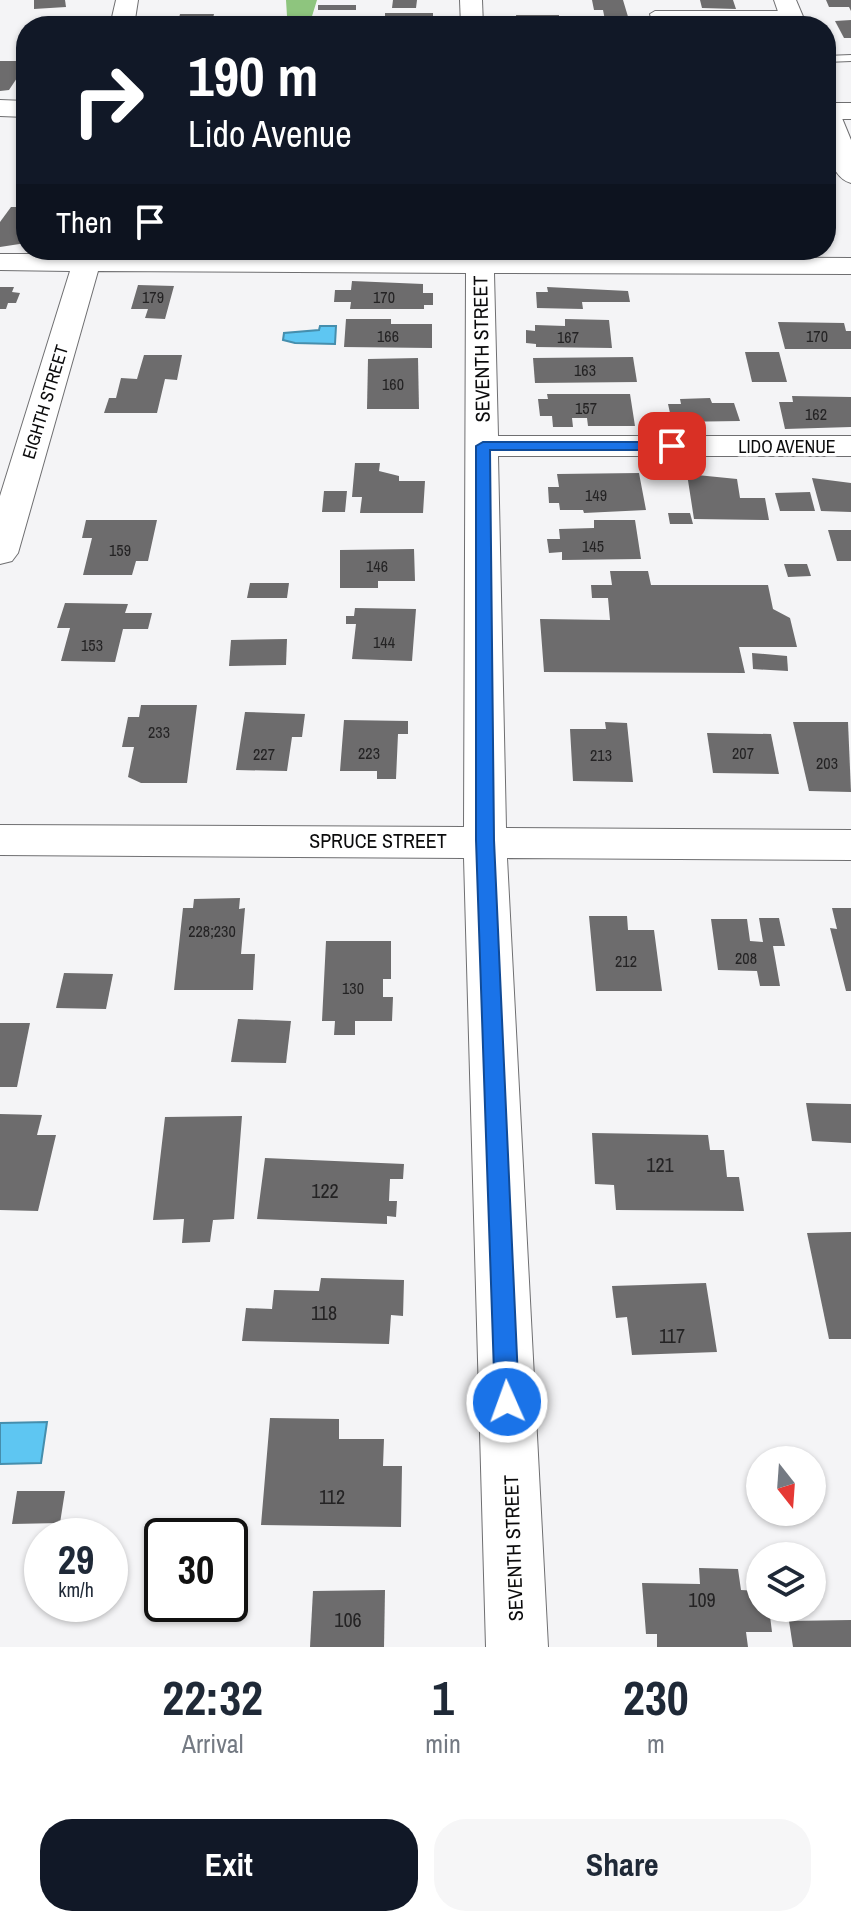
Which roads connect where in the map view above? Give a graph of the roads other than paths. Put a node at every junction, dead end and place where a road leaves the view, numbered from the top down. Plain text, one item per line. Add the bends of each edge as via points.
1 (675, 0) edge
2 (790, 13) edge
3 (679, 14) junction
4 (656, 16) edge
5 (836, 121) edge
6 (851, 175) edge
7 (29, 260) edge
8 (87, 260) edge
9 (480, 260) edge
10 (628, 260) edge
11 (0, 262) edge
12 (851, 266) edge
13 (0, 443) edge
14 (33, 443) junction
15 (483, 446) junction
16 (851, 446) edge
17 (0, 553) edge
18 (0, 840) edge
19 (485, 840) junction
20 (851, 845) edge
21 (517, 1647) edge

1 - 3 lane
2 - 3 lane
3 - 4 lane
5 - 6 street
7 - 11 street
8 - 14 street, EIGHTH STREET
9 - 15 street, SEVENTH STREET
10 - 12 street
13 - 14 street
14 - 17 street, EIGHTH STREET
15 - 16 street, LIDO AVENUE
15 - 19 street, SEVENTH STREET
18 - 19 street, SPRUCE STREET
19 - 20 street, SPRUCE STREET
19 - 21 street, SEVENTH STREET

